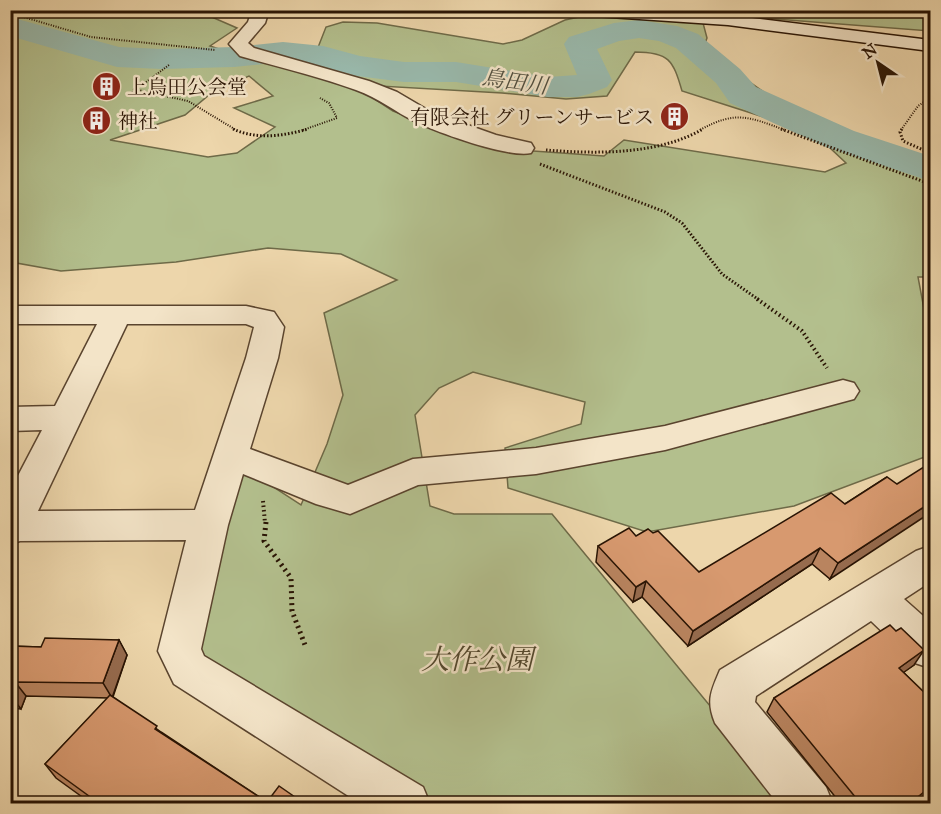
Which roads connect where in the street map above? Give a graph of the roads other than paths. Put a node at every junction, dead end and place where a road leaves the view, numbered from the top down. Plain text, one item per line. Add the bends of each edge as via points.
1 (261, 10) edge
2 (580, 10) edge
3 (930, 46) edge
4 (523, 148) road end
5 (10, 315) edge
6 (116, 316) junction
7 (843, 391) road end
8 (65, 418) junction
9 (10, 419) edge
10 (232, 456) junction
11 (209, 525) junction
12 (11, 527) edge
13 (930, 562) edge
14 (874, 597) junction
15 (930, 649) edge
16 (406, 804) edge
17 (809, 804) edge

1 - 4 street via 256,23 238,44 254,54 362,85 390,96 423,117 490,141
2 - 3 street via 728,20
5 - 6 street
6 - 8 street
6 - 10 street via 264,318 269,327 262,358
7 - 10 street via 665,438 536,461 413,472 350,500
8 - 9 street
8 - 12 street
10 - 11 street
11 - 12 street
11 - 16 street via 179,651 189,670
13 - 14 street
14 - 15 street
14 - 17 street via 736,684 731,708

